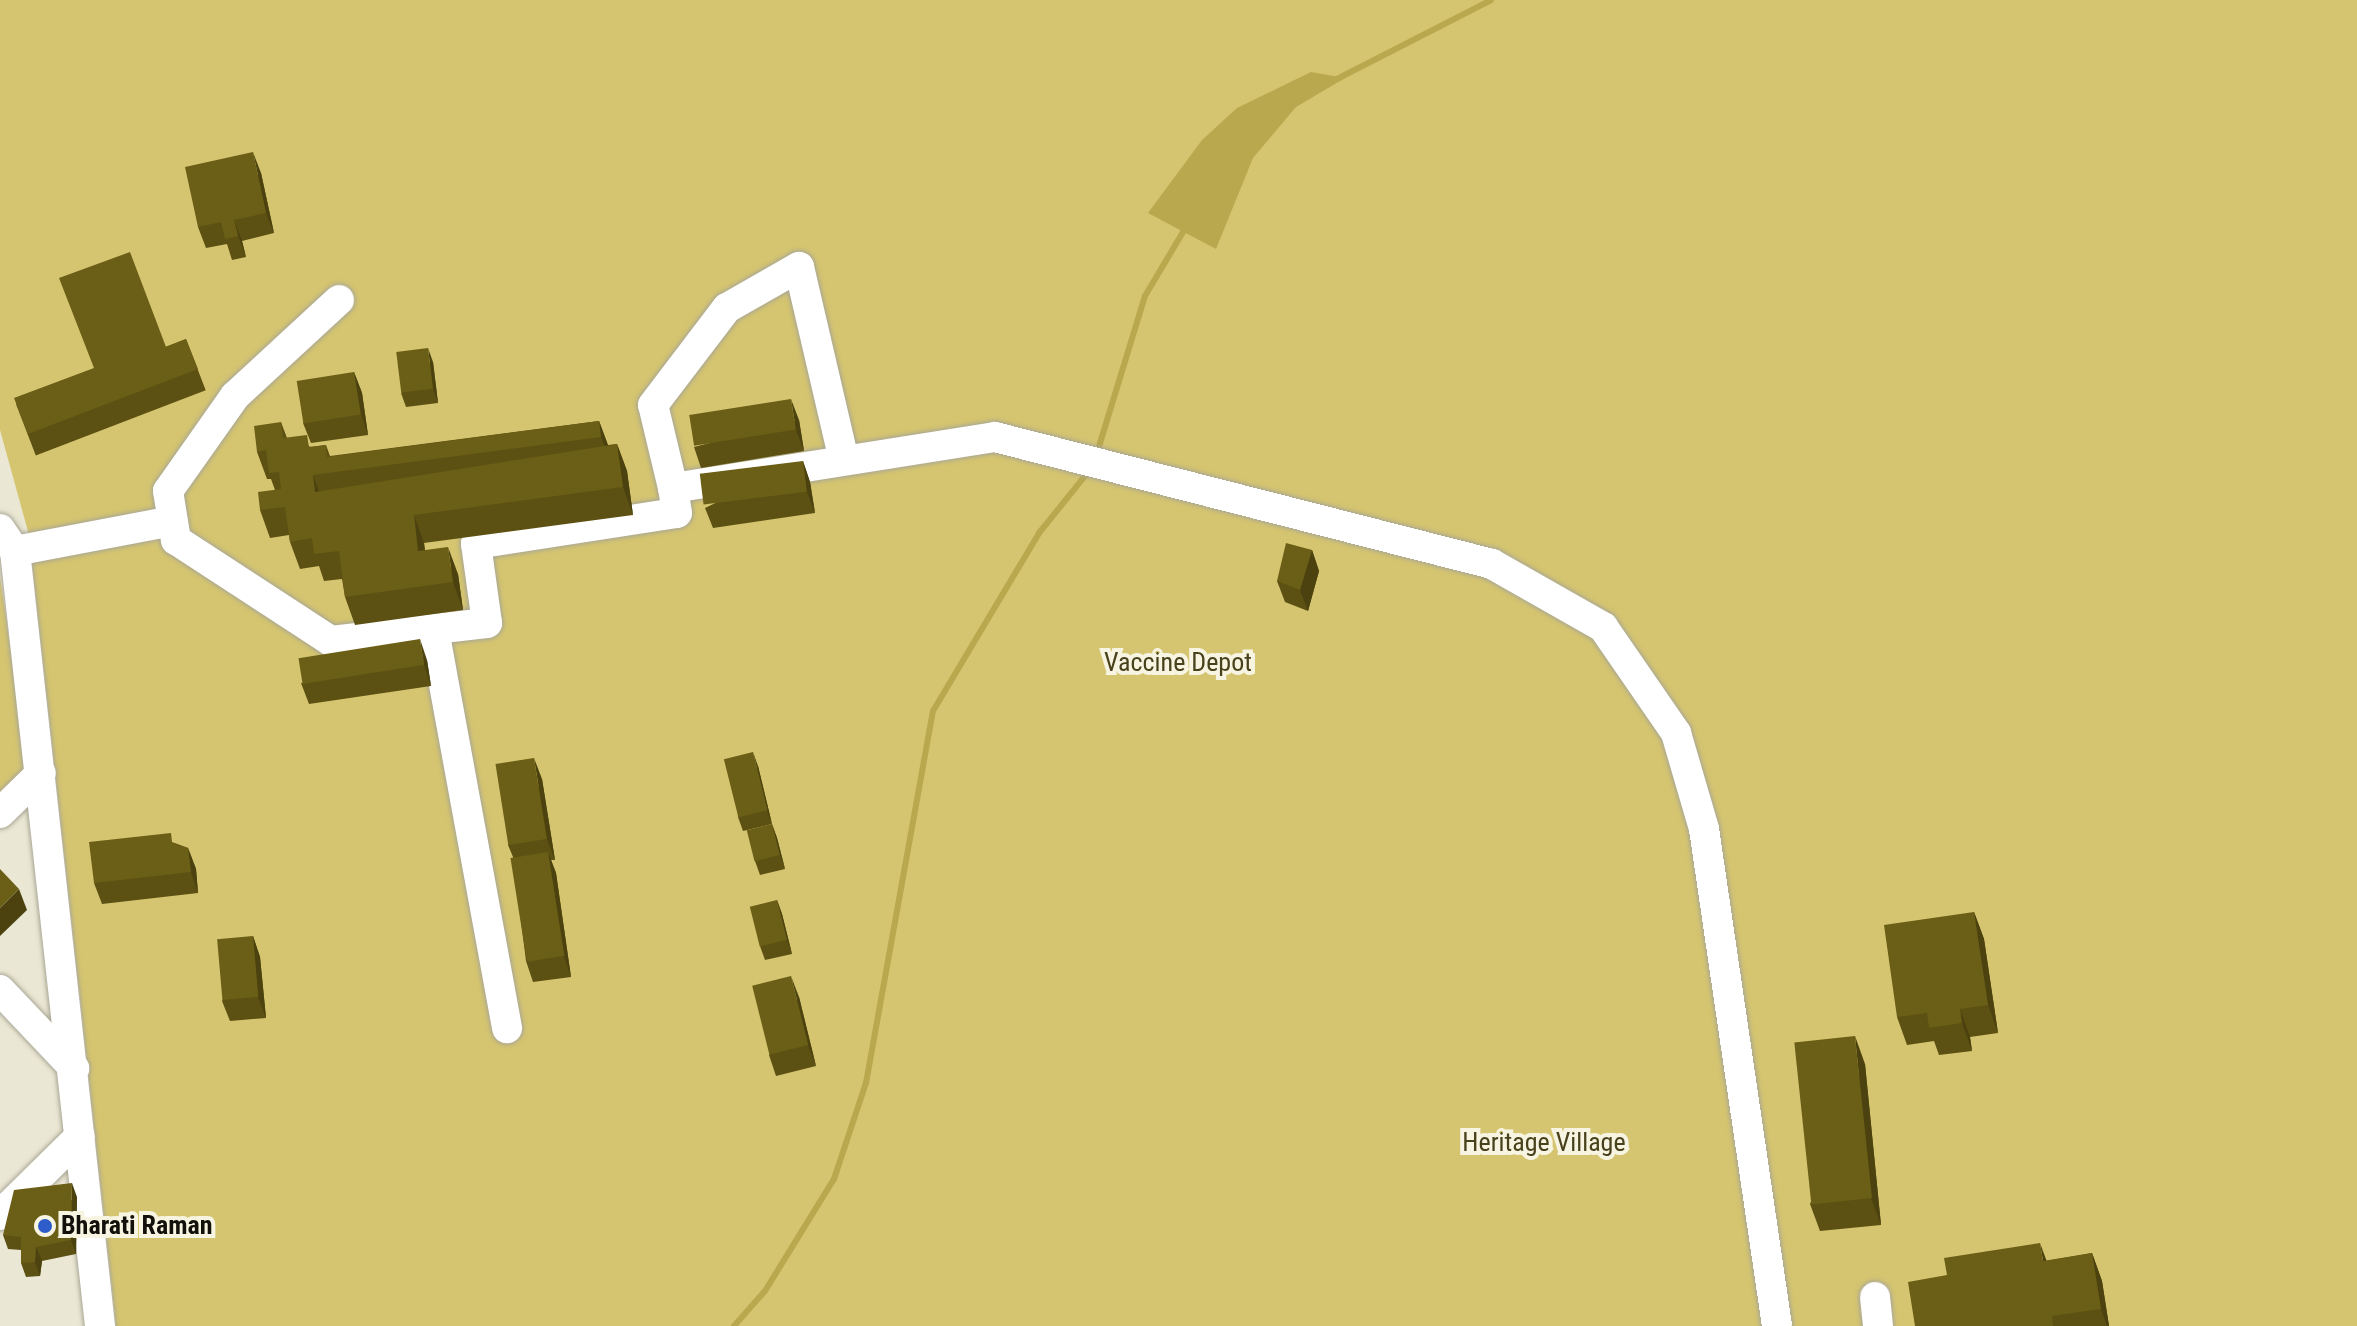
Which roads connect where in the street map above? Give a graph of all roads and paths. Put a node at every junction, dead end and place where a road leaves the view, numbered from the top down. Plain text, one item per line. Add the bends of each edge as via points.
1 (339, 300) dead end
2 (844, 460) junction
3 (673, 488) junction
4 (172, 521) junction
5 (8, 540) edge
6 (434, 630) junction
7 (41, 773) junction
8 (0, 813) edge
9 (0, 990) edge
10 (507, 1028) dead end
11 (74, 1068) junction
12 (80, 1136) junction
13 (0, 1215) edge
14 (100, 1326) edge
15 (1777, 1326) edge

1 - 4 street via 235,396 168,491
2 - 3 street
2 - 3 street via 799,267 727,308 653,405
2 - 15 street via 995,437 1492,564 1603,627 1676,733 1704,829
3 - 6 street via 677,513 476,544 487,623
4 - 5 street
4 - 6 street via 176,540 331,641
5 - 7 street
6 - 10 street
7 - 8 street
7 - 11 street
9 - 11 street
11 - 12 street
12 - 13 street
12 - 14 street

